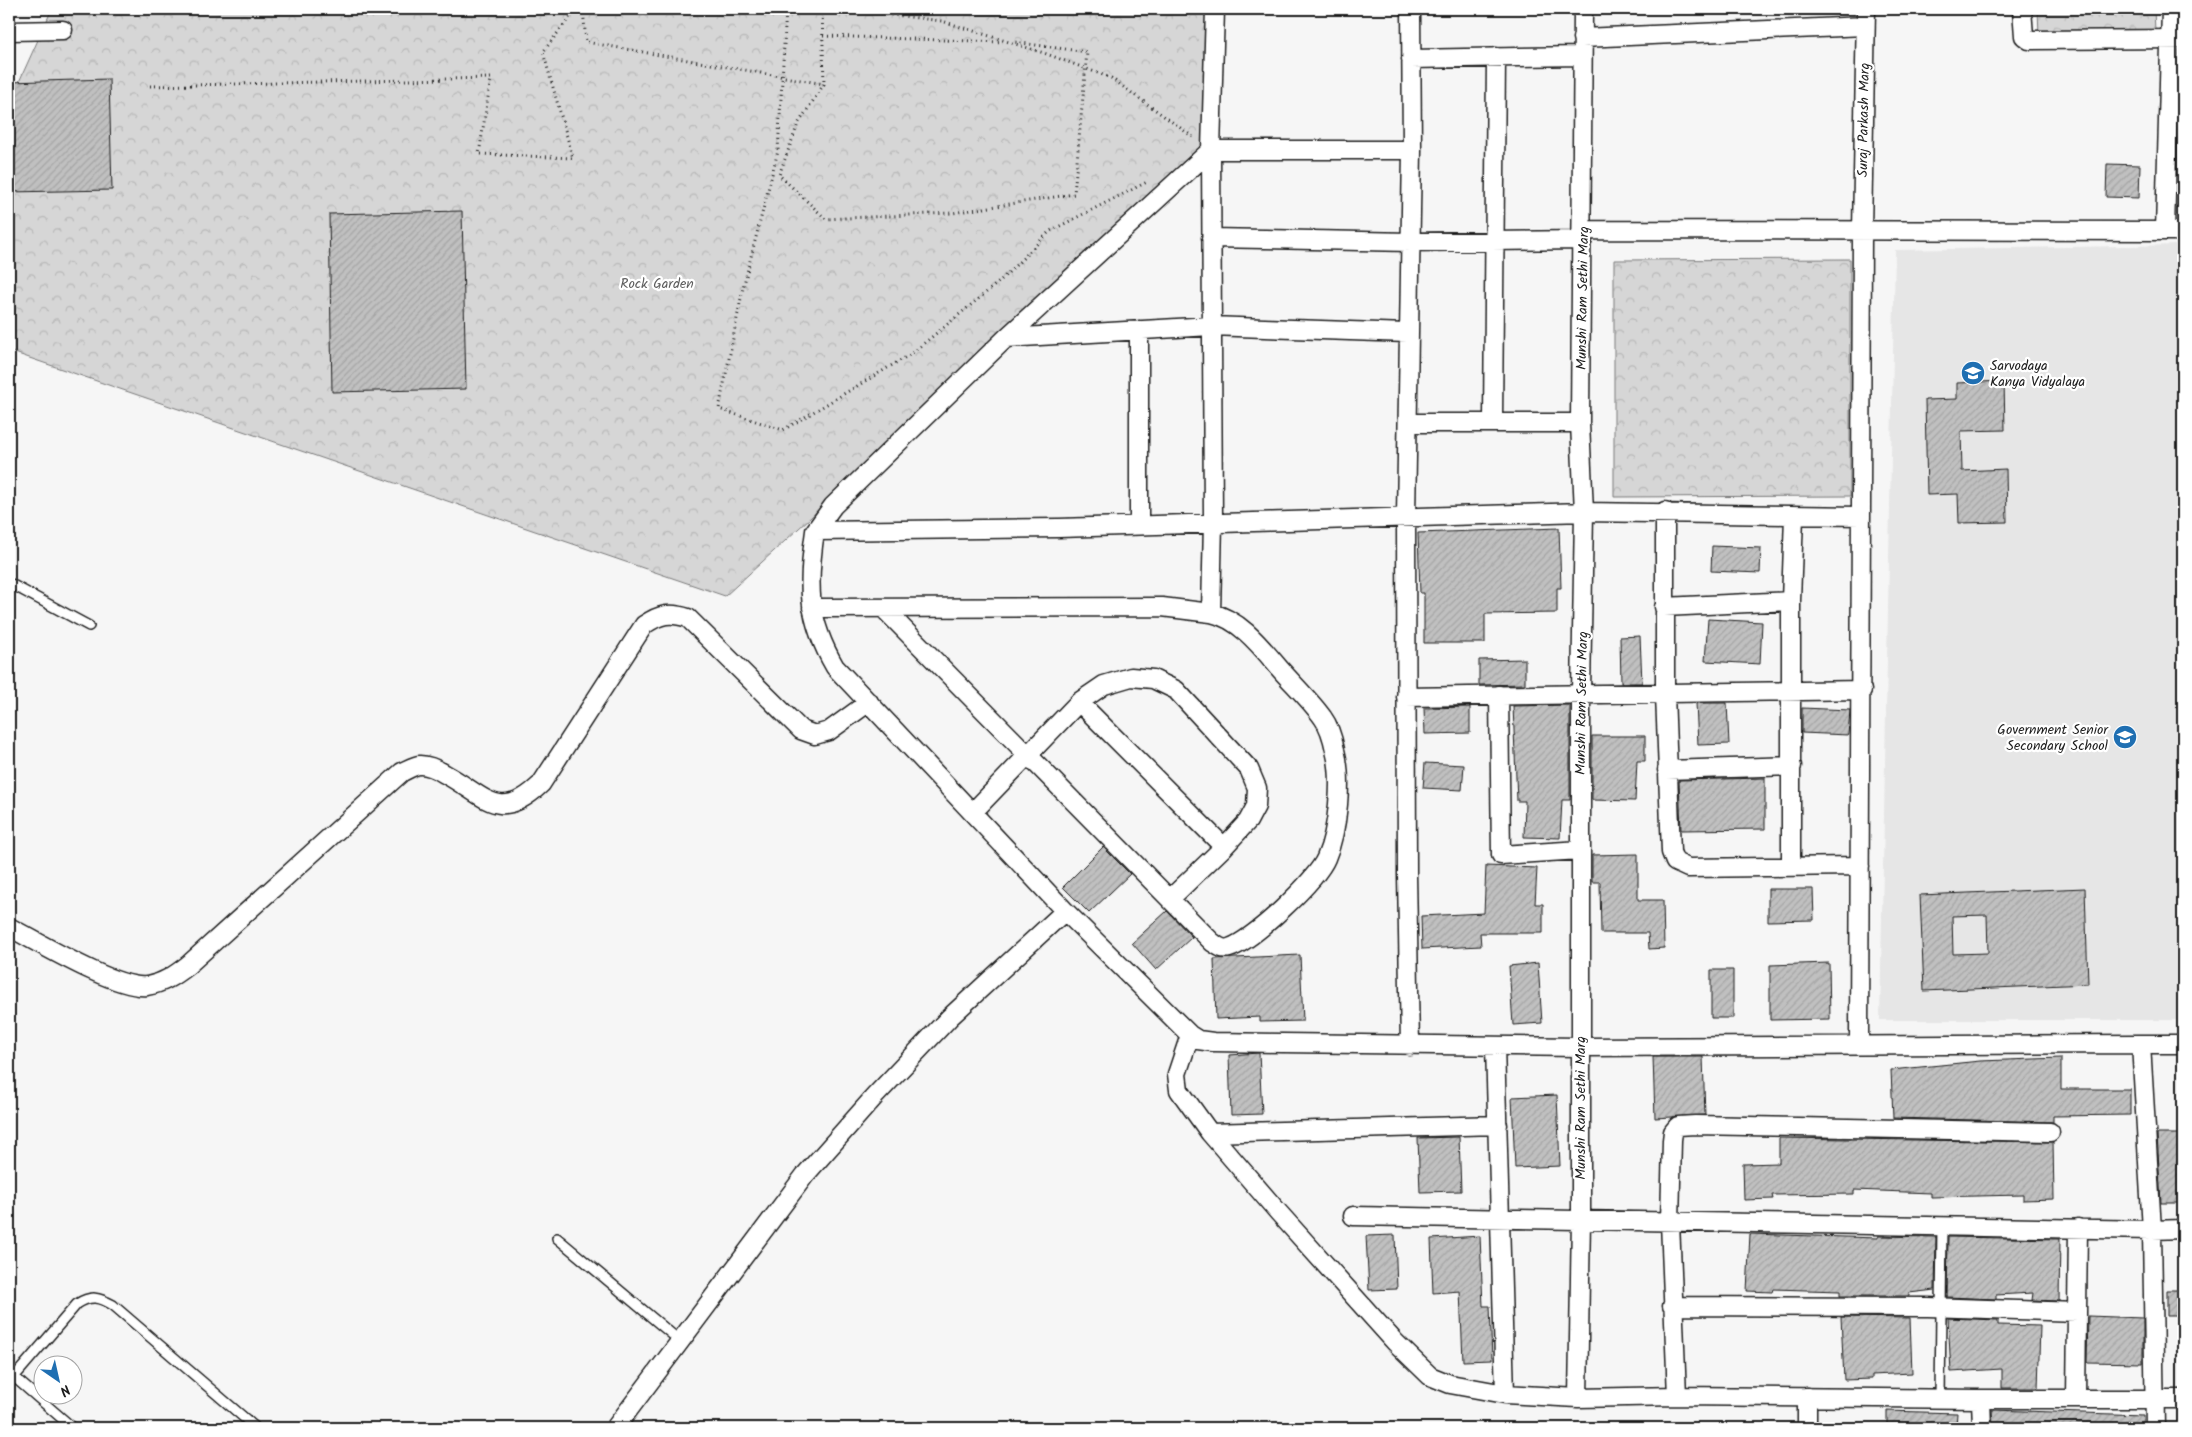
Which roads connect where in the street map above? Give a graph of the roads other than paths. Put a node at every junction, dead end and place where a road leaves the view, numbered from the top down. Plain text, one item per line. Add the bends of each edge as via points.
1 (1215, 9) edge
2 (1411, 9) edge
3 (1583, 9) edge
4 (2022, 9) edge
5 (2172, 9) edge
6 (1865, 17) edge
7 (63, 30) dead end
8 (9, 31) edge
9 (1582, 38) junction
10 (2177, 39) edge
11 (1581, 56) junction
12 (1496, 57) junction
13 (1411, 59) junction
14 (1211, 150) junction
15 (1412, 150) junction
16 (1862, 231) junction
17 (2165, 231) junction
18 (2183, 231) edge
19 (1583, 235) junction
20 (1211, 238) junction
21 (1495, 241) junction
22 (1410, 242) junction
23 (1211, 326) junction
24 (1140, 330) junction
25 (1407, 333) junction
26 (1006, 338) junction
27 (1493, 422) junction
28 (1580, 422) junction
29 (1408, 423) junction
30 (1665, 511) junction
31 (1584, 512) junction
32 (1794, 516) junction
33 (1861, 516) junction
34 (1406, 517) junction
35 (1213, 522) junction
36 (1139, 525) junction
37 (815, 531) junction
38 (9, 583) edge
39 (1791, 602) junction
40 (1664, 607) junction
41 (812, 608) junction
42 (883, 608) junction
43 (1211, 613) junction
44 (89, 626) dead end
45 (1862, 690) junction
46 (1792, 692) junction
47 (1581, 693) junction
48 (1665, 694) junction
49 (1499, 695) junction
50 (1406, 697) junction
51 (869, 702) junction
52 (1079, 702) junction
53 (1027, 756) junction
54 (1792, 766) junction
55 (1667, 770) junction
56 (974, 812) junction
57 (1224, 847) junction
58 (1580, 850) junction
59 (1791, 865) junction
60 (1860, 866) junction
61 (1171, 898) junction
62 (1065, 910) junction
63 (9, 927) edge
64 (1190, 1035) junction
65 (1859, 1044) junction
66 (2141, 1044) junction
67 (2183, 1044) edge
68 (1410, 1046) junction
69 (1495, 1046) junction
70 (1580, 1047) junction
71 (1498, 1125) junction
72 (2050, 1132) dead end
73 (1210, 1133) junction
74 (1353, 1216) dead end
75 (1501, 1218) junction
76 (1581, 1219) junction
77 (1670, 1222) junction
78 (1942, 1226) junction
79 (2078, 1228) junction
80 (2183, 1229) edge
81 (2152, 1230) junction
82 (557, 1238) dead end
83 (1672, 1306) junction
84 (1942, 1308) junction
85 (2077, 1312) junction
86 (680, 1341) junction
87 (12, 1380) edge
88 (1505, 1394) junction
89 (1677, 1396) junction
90 (1806, 1397) junction
91 (1578, 1398) junction
92 (1940, 1398) junction
93 (2076, 1398) junction
94 (1981, 1399) junction
95 (2155, 1399) junction
96 (2183, 1399) edge
97 (73, 1428) edge
98 (256, 1428) edge
99 (615, 1428) edge
100 (1807, 1428) edge
101 (1982, 1428) edge
102 (2155, 1428) edge

1 - 14 street
2 - 13 street
3 - 9 street, Munshi Ram Sethi Marg
4 - 10 street via 2022,30 2028,40
5 - 10 street
6 - 9 street
6 - 16 street, Suraj Parkash Marg
7 - 8 street
9 - 11 street, Munshi Ram Sethi Marg
10 - 17 street
11 - 12 street
11 - 19 street, Munshi Ram Sethi Marg
12 - 13 street
12 - 21 street
13 - 15 street
14 - 15 street
14 - 20 street
14 - 26 street
15 - 22 street
16 - 17 street
16 - 19 street
16 - 33 street, Suraj Parkash Marg
17 - 18 street
19 - 21 street
19 - 28 street, Munshi Ram Sethi Marg
20 - 22 street
20 - 23 street
21 - 22 street
21 - 27 street
22 - 25 street
23 - 24 street
23 - 25 street
23 - 35 street
24 - 26 street
24 - 36 street
25 - 29 street
26 - 37 street via 833,506
27 - 28 street
27 - 29 street
28 - 31 street, Munshi Ram Sethi Marg
29 - 34 street
30 - 31 street
30 - 32 street
30 - 40 street
31 - 34 street
31 - 47 street, Munshi Ram Sethi Marg
32 - 33 street
32 - 39 street
33 - 45 street, Suraj Parkash Marg
34 - 35 street
34 - 50 street
35 - 36 street
35 - 43 street
36 - 37 street
37 - 41 street via 810,568
38 - 44 lane
39 - 40 street
39 - 46 street
40 - 48 street
41 - 42 street
41 - 51 street via 815,628 835,667
42 - 43 street via 1162,606
42 - 53 street
43 - 61 street via 1224,616 1258,644 1324,718 1337,757 1339,793 1330,845 1314,877 1291,901 1234,946 1221,948 1212,942
45 - 46 street
45 - 60 street, Suraj Parkash Marg
46 - 48 street
46 - 54 street
47 - 48 street
47 - 49 street
47 - 58 street, Munshi Ram Sethi Marg
48 - 55 street
49 - 50 street
49 - 58 street via 1501,855
50 - 68 street
51 - 56 street
51 - 63 street via 829,731 815,735 802,730 688,618 673,613 658,616 644,625 542,784 526,799 507,806 487,801 434,768 419,765 402,772 167,981 146,986 123,983
52 - 53 street
52 - 57 street
52 - 57 street via 1104,685 1131,678 1154,679 1176,690 1249,770 1257,788 1256,806 1248,821
53 - 56 street
53 - 61 street
54 - 55 street
54 - 59 street
55 - 59 street via 1671,852 1675,862 1688,868
56 - 62 street
57 - 61 street
58 - 70 street, Munshi Ram Sethi Marg
59 - 60 street
60 - 65 street, Suraj Parkash Marg
62 - 64 street
62 - 86 street via 950,1017 875,1096 805,1175
64 - 68 street via 1213,1042
64 - 73 street via 1176,1082
65 - 66 street
65 - 70 street
66 - 67 street
66 - 81 street
68 - 69 street
69 - 70 street
69 - 71 street
70 - 76 street, Munshi Ram Sethi Marg
71 - 73 street
71 - 75 street
72 - 77 street via 1678,1126 1672,1140
73 - 88 street via 1423,1370 1450,1384
74 - 75 street
75 - 76 street
75 - 88 street
76 - 77 street
76 - 91 street, Munshi Ram Sethi Marg
77 - 78 street
77 - 83 street
78 - 79 street
78 - 84 lane
79 - 81 street
79 - 85 street
80 - 81 street
81 - 95 street
82 - 86 lane
83 - 84 street
83 - 89 street
84 - 85 street
84 - 92 lane
85 - 93 street
86 - 99 street
87 - 97 lane
87 - 98 lane via 77,1304 88,1297 100,1297
88 - 91 street
89 - 90 street
89 - 91 street
90 - 92 street
90 - 100 street
92 - 94 street
93 - 94 street
93 - 95 street
94 - 101 street
95 - 96 street
95 - 102 street

